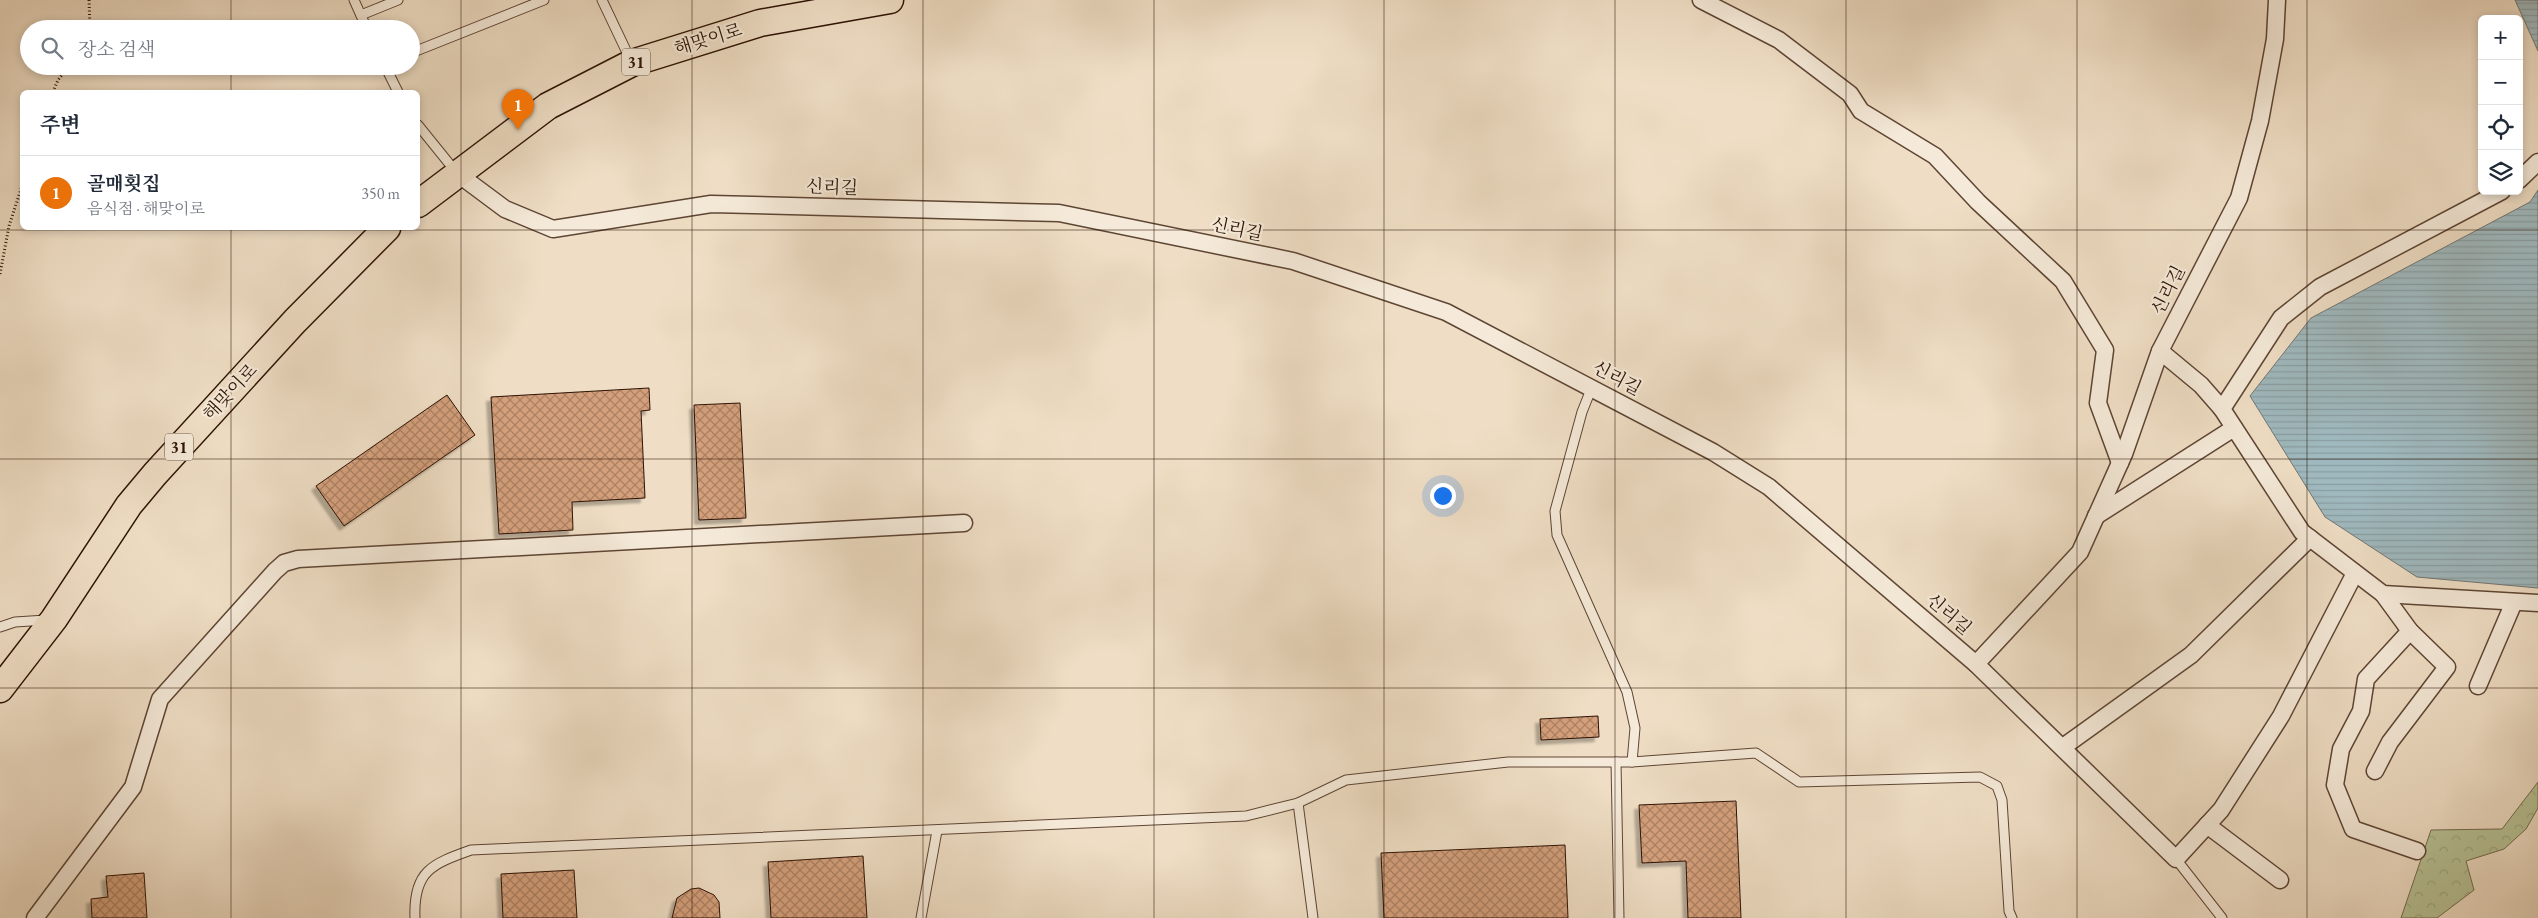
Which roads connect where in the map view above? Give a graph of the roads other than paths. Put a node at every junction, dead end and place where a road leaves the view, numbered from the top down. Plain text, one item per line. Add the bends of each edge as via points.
1 (354, 0) edge
2 (398, 0) edge
3 (544, 0) edge
4 (602, 0) edge
5 (890, 0) edge
6 (1701, 0) edge
7 (2277, 0) edge
8 (361, 15) junction
9 (363, 20) edge
10 (420, 49) edge
11 (632, 63) junction
12 (390, 75) edge
13 (397, 90) edge
14 (420, 127) edge
15 (2538, 162) edge
16 (458, 174) junction
17 (2523, 176) edge
18 (2494, 195) edge
19 (420, 202) edge
20 (385, 230) edge
21 (2160, 351) junction
22 (1592, 387) junction
23 (2222, 410) junction
24 (2234, 428) junction
25 (2120, 463) junction
26 (2096, 516) junction
27 (964, 523) dead end
28 (2310, 538) junction
29 (2355, 573) junction
30 (2383, 594) junction
31 (2514, 602) junction
32 (2538, 603) edge
33 (54, 619) junction
34 (0, 627) edge
35 (2410, 631) junction
36 (1976, 664) junction
37 (2478, 686) dead end
38 (0, 689) edge
39 (2063, 747) junction
40 (1616, 762) junction
41 (1632, 762) junction
42 (2375, 772) dead end
43 (1298, 803) junction
44 (2207, 825) junction
45 (937, 831) junction
46 (2417, 851) dead end
47 (2176, 859) junction
48 (2280, 880) dead end
49 (35, 918) edge
50 (415, 918) edge
51 (921, 918) edge
52 (1313, 918) edge
53 (1619, 918) edge
54 (2012, 918) edge
55 (2222, 918) edge

1 - 8 lane
2 - 8 lane
3 - 10 lane
4 - 11 lane
5 - 11 main road, 해맞이로 / 31 via 760,23
6 - 25 street via 1778,40 1850,94 1862,111 1935,156 1978,202 2063,280 2105,350 2098,403
7 - 21 street, 신리길 via 2275,39 2260,121 2239,198
8 - 9 lane
11 - 16 main road, 해맞이로 / 31 via 548,106
12 - 13 lane
14 - 16 lane
15 - 17 street
16 - 19 main road, 해맞이로 / 31
16 - 22 street, 신리길 via 505,209 553,229 710,204 1059,213 1293,261 1446,312
18 - 23 street via 2320,287 2281,318
20 - 33 main road, 해맞이로 / 31 via 295,321 155,474 129,505
21 - 23 street via 2201,385
21 - 25 street, 신리길
22 - 36 street, 신리길 via 1713,452 1768,488
22 - 41 lane via 1555,511 1557,535 1627,692 1635,728
23 - 24 street
24 - 26 street
24 - 28 street via 2302,532
25 - 26 street, 신리길
26 - 36 street, 신리길 via 2080,552
27 - 49 street via 298,558 275,571 160,699 133,787
28 - 29 street
28 - 39 street via 2191,655
29 - 30 street
29 - 44 street via 2281,716 2221,810
30 - 31 street
30 - 35 street
31 - 32 street
31 - 37 street
33 - 34 lane via 15,622
33 - 38 main road, 해맞이로 / 31
35 - 42 street via 2447,667 2390,742
35 - 46 street via 2366,679 2361,711 2342,749 2336,785 2353,829
36 - 39 street
39 - 47 street
40 - 41 lane
40 - 43 lane via 1508,762 1346,780
40 - 53 lane
41 - 54 lane via 1756,753 1799,782 1980,777 1997,786 2002,800
43 - 45 lane via 1246,816
43 - 52 lane
44 - 47 street
44 - 48 street
45 - 50 lane via 471,850 437,862 420,879 414,901
45 - 51 lane
47 - 55 lane

